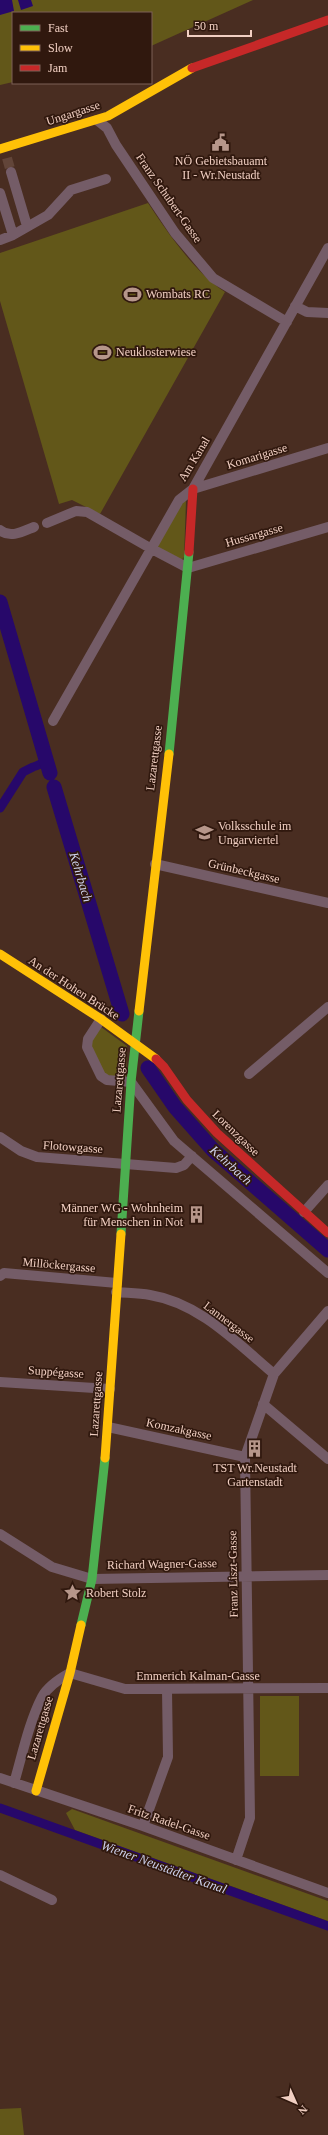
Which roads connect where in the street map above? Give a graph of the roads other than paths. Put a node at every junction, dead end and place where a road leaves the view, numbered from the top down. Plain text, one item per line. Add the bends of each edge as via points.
1 (328, 20) edge
2 (97, 120) junction
3 (2, 148) edge
4 (7, 158) tunnel mouth
5 (11, 172) tunnel mouth
6 (106, 179) dead end
7 (0, 193) edge
8 (27, 226) junction
9 (13, 235) junction
10 (0, 240) edge
11 (328, 248) edge
12 (295, 306) junction
13 (328, 313) edge
14 (287, 322) junction
15 (328, 448) edge
16 (194, 489) junction
17 (51, 521) dead end
18 (34, 527) dead end
19 (328, 527) edge
20 (0, 530) edge
21 (150, 548) junction
22 (188, 568) junction
23 (53, 722) dead end
24 (155, 864) junction
25 (328, 903) edge
26 (0, 954) edge
27 (328, 1007) edge
28 (101, 1019) junction
29 (135, 1043) junction
30 (249, 1074) dead end
31 (131, 1082) junction
32 (0, 1137) edge
33 (192, 1156) junction
34 (125, 1164) junction
35 (328, 1185) edge
36 (304, 1212) junction
37 (328, 1233) edge
38 (2, 1273) edge
39 (328, 1273) edge
40 (117, 1288) junction
41 (328, 1311) edge
42 (274, 1374) junction
43 (0, 1382) edge
44 (110, 1389) junction
45 (263, 1404) junction
46 (108, 1427) junction
47 (245, 1457) junction
48 (328, 1459) edge
49 (0, 1534) edge
50 (328, 1575) edge
51 (246, 1576) junction
52 (92, 1578) junction
53 (70, 1673) junction
54 (328, 1688) edge
55 (167, 1690) junction
56 (249, 1690) junction
57 (0, 1778) edge
58 (14, 1783) junction
59 (36, 1791) junction
60 (143, 1826) junction
61 (236, 1860) junction
62 (0, 1875) edge
63 (328, 1893) edge
64 (52, 1900) dead end

1 - 2 street, Ungargasse via 186,70
2 - 3 street, Ungargasse
2 - 14 street, Franz Schubert-Gasse via 107,128 116,146 175,233 214,278
3 - 4 street
5 - 8 street
6 - 8 street via 71,190 48,215
7 - 9 street
8 - 9 street
9 - 10 street
11 - 12 street, Am Kanal
12 - 13 street via 307,312
12 - 14 street, Am Kanal
14 - 16 street, Am Kanal
15 - 16 street, Komarigasse
16 - 21 street, Am Kanal via 179,500
16 - 22 street, Lazarettgasse
17 - 21 street via 76,511 87,512
18 - 20 street via 11,534 4,534
19 - 22 street, Hussargasse
21 - 22 street
21 - 23 street, Am Kanal
22 - 24 street, Lazarettgasse
24 - 25 street, Grünbeckgasse
24 - 29 street, Lazarettgasse
26 - 28 street, An der Hohen Brücke
27 - 30 street
28 - 29 street, An der Hohen Brücke
28 - 31 street via 88,1039 87,1047 101,1076 107,1080
29 - 31 street, Lazarettgasse
29 - 36 street, Lorenzgasse via 164,1067 186,1100 217,1133
31 - 33 street via 169,1135
31 - 34 street, Lazarettgasse
32 - 34 street, Flotowgasse via 21,1151 37,1157
33 - 34 street, Flotowgasse via 176,1168
33 - 39 street
34 - 40 street, Lazarettgasse
35 - 36 street
36 - 37 street, Lorenzgasse
38 - 40 street, Millöckergasse
40 - 42 street, Lannergasse via 183,1305 213,1322
40 - 44 street, Lazarettgasse
41 - 42 street, Franz Liszt-Gasse
42 - 45 street, Franz Liszt-Gasse
43 - 44 street, Suppégasse
44 - 46 street, Lazarettgasse
45 - 47 street, Franz Liszt-Gasse
45 - 48 street
46 - 47 street, Komzakgasse
46 - 52 street, Lazarettgasse
47 - 51 street, Franz Liszt-Gasse
49 - 52 street, Richard Wagner-Gasse via 52,1567
50 - 51 street, Richard Wagner-Gasse
51 - 52 street, Richard Wagner-Gasse
51 - 56 street, Franz Liszt-Gasse
52 - 53 street, Lazarettgasse
53 - 55 street, Emmerich Kalman-Gasse via 125,1689
53 - 58 street, Lazarettgasse via 55,1682 42,1696
53 - 59 street, Lazarettgasse
54 - 56 street, Emmerich Kalman-Gasse
55 - 56 street, Emmerich Kalman-Gasse
55 - 60 street via 168,1757
56 - 61 street, Franz Liszt-Gasse via 250,1818
57 - 58 street, Fritz Radel-Gasse
58 - 59 street, Fritz Radel-Gasse
59 - 60 street, Fritz Radel-Gasse
60 - 61 street, Fritz Radel-Gasse
61 - 63 street, Fritz Radel-Gasse
62 - 64 street

